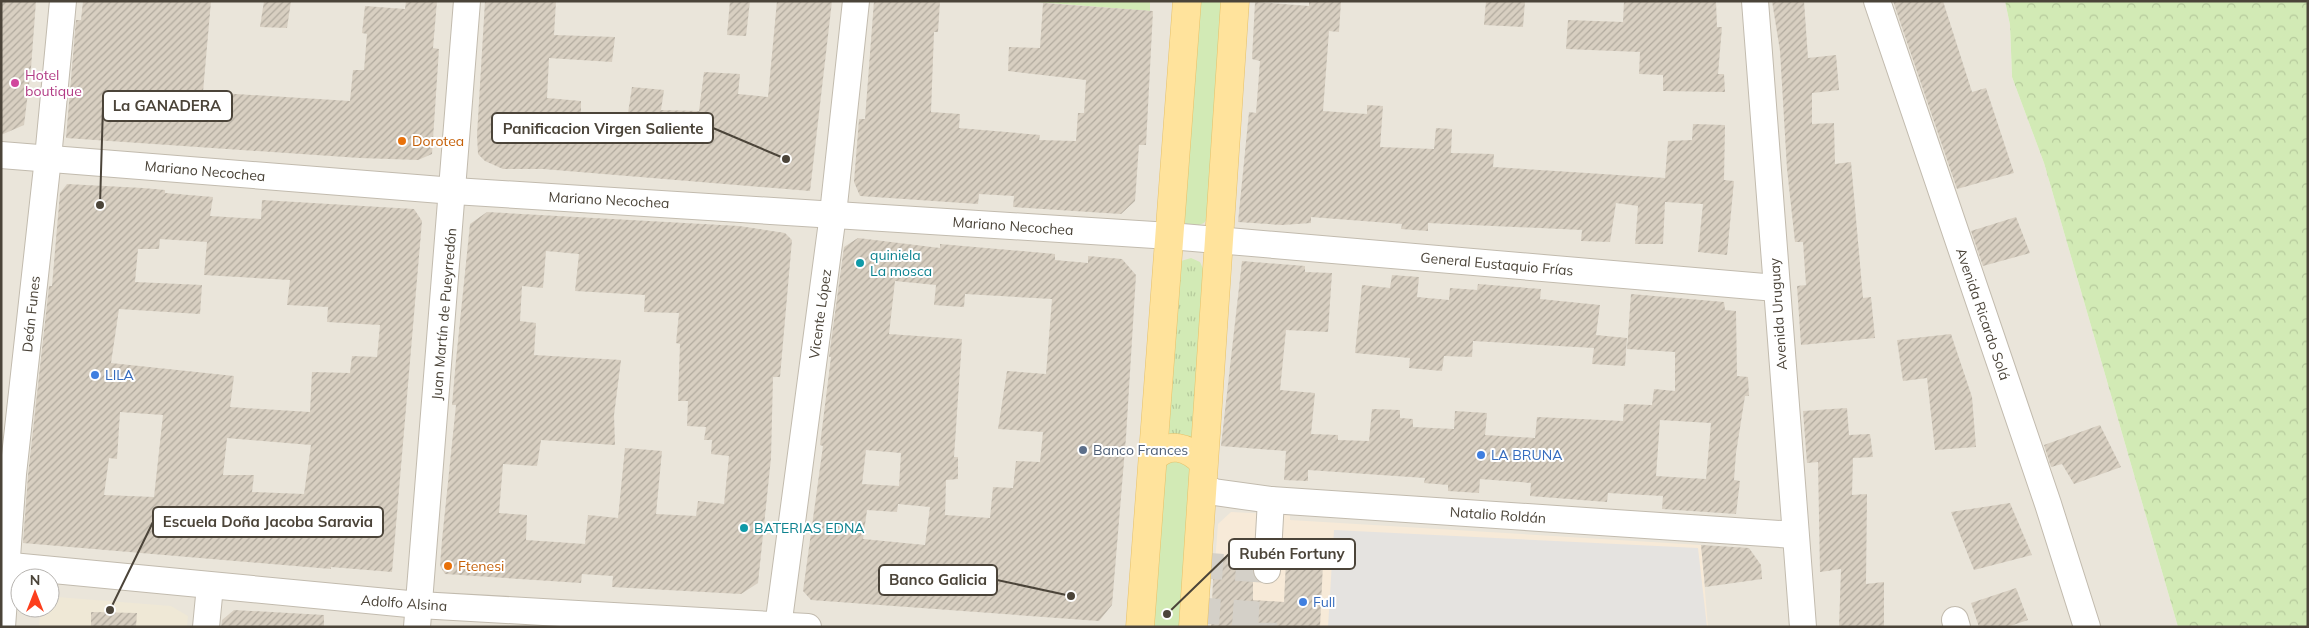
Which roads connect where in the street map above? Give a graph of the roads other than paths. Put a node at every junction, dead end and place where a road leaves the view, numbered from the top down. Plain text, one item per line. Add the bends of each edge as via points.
1 (63, 1) edge
2 (468, 1) edge
3 (856, 1) edge
4 (1187, 1) edge
5 (1235, 1) edge
6 (1754, 1) edge
7 (1878, 1) edge
8 (1, 155) edge
9 (48, 158) junction
10 (454, 191) junction
11 (833, 214) junction
12 (1170, 236) junction
13 (1218, 240) junction
14 (1776, 288) junction
15 (1153, 458) junction
16 (1203, 474) junction
17 (1271, 500) junction
18 (1795, 535) junction
19 (4, 565) edge
20 (1267, 570) dead end
21 (210, 586) junction
22 (418, 616) edge
23 (778, 626) edge
24 (2, 627) edge
25 (206, 627) edge
26 (808, 627) edge
27 (1140, 627) edge
28 (1193, 627) edge
29 (1803, 627) edge
30 (2087, 627) edge

1 - 9 street, Deán Funes
2 - 10 street, Juan Martín de Pueyrredón
3 - 11 street, Vicente López
4 - 12 main road
5 - 13 main road
6 - 14 street, Avenida Uruguay
7 - 30 street, Avenida Ricardo Solá
8 - 9 street, Mariano Necochea
9 - 10 street, Mariano Necochea
9 - 19 street, Deán Funes
10 - 11 street, Mariano Necochea
10 - 22 street, Juan Martín de Pueyrredón
11 - 12 street, Mariano Necochea
11 - 23 street, Vicente López
12 - 13 street, Mariano Necochea
12 - 15 main road
13 - 14 street, General Eustaquio Frías
13 - 16 main road
14 - 18 street, Avenida Uruguay
15 - 16 main road via 1167,447 1189,450
15 - 27 main road
16 - 17 street, Natalio Roldán via 1214,492
16 - 28 main road
17 - 18 street, Natalio Roldán
17 - 20 street
18 - 29 street, Avenida Uruguay
19 - 21 street, Adolfo Alsina
19 - 24 street, Deán Funes
21 - 22 street, Adolfo Alsina
21 - 25 street
22 - 23 street, Adolfo Alsina
23 - 26 street, Adolfo Alsina

